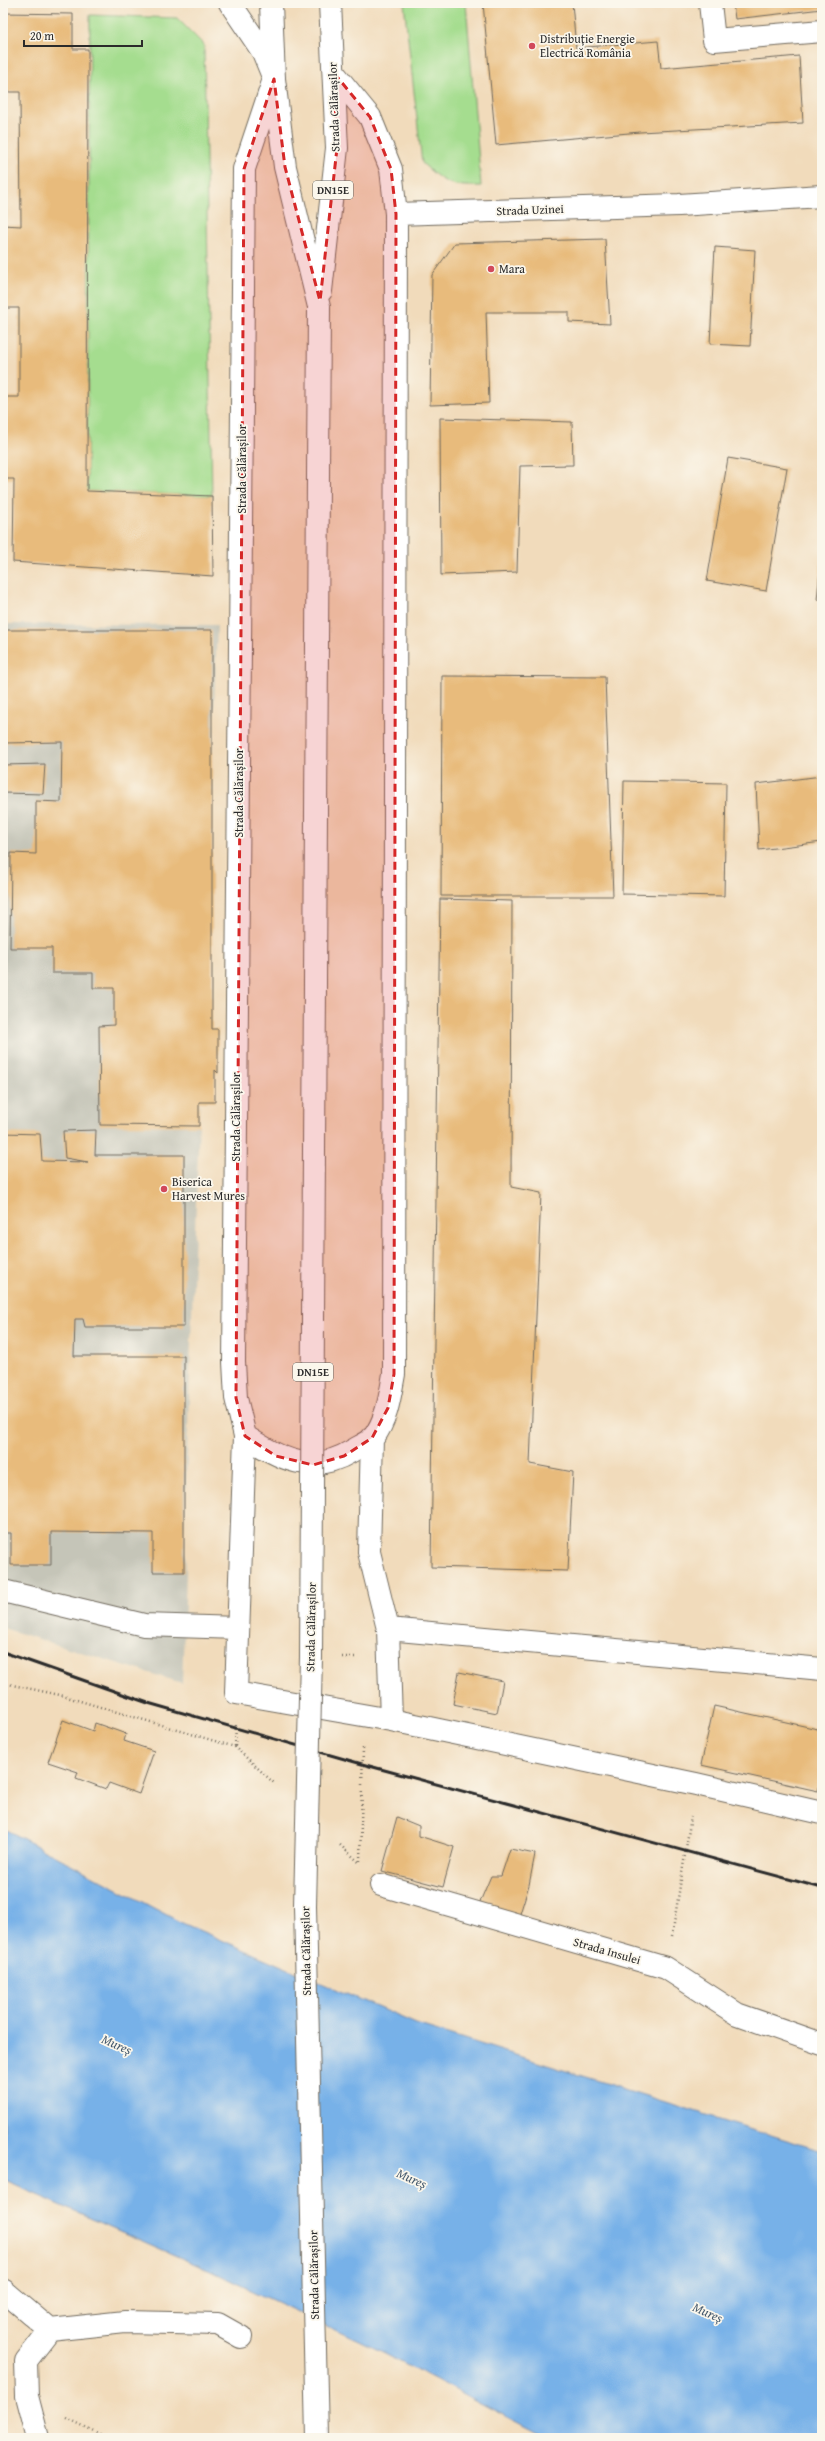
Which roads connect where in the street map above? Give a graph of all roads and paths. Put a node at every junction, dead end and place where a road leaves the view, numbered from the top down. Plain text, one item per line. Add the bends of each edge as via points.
1 (230, 3) edge
2 (271, 3) edge
3 (330, 3) edge
4 (710, 3) edge
5 (822, 31) edge
6 (334, 73) junction
7 (274, 79) junction
8 (822, 196) edge
9 (396, 214) junction
10 (319, 306) junction
11 (245, 1436) junction
12 (372, 1438) junction
13 (3, 1591) edge
14 (238, 1628) junction
15 (388, 1629) junction
16 (311, 1657) junction
17 (363, 1657) dead end
18 (822, 1669) edge
19 (3, 1683) edge
20 (364, 1715) junction
21 (392, 1720) junction
22 (696, 1784) junction
23 (281, 1789) dead end
24 (822, 1813) edge
25 (337, 1842) dead end
26 (360, 1864) junction
27 (381, 1885) joint
28 (666, 1968) junction
29 (822, 2044) edge
30 (3, 2290) edge
31 (50, 2330) junction
32 (241, 2337) dead end
33 (38, 2438) edge
34 (317, 2438) edge

1 - 7 street via 263,52
2 - 7 street, Strada Călărașilor / DN15E
3 - 6 street, Strada Călărașilor / DN15E
4 - 5 street via 714,40
6 - 9 street via 370,117 391,169
6 - 10 street, Strada Călărașilor / DN15E via 337,148
7 - 10 street, Strada Călărașilor / DN15E via 285,167
7 - 11 street, Strada Călărașilor via 244,169 234,1362 236,1398
8 - 9 street, Strada Uzinei via 679,205
9 - 12 street via 394,1374 388,1408
10 - 16 street, Strada Călărașilor / DN15E, bridge
11 - 12 street via 276,1456 313,1465 344,1456
11 - 14 street, Strada Călărașilor
12 - 15 street via 369,1552
13 - 14 street via 144,1625
14 - 20 street, Strada Călărașilor via 236,1693
15 - 18 street
15 - 21 street
16 - 17 path
16 - 34 street, Strada Călărașilor / DN15E, bridge via 305,1906
19 - 23 path via 60,1695 235,1746
20 - 21 street
20 - 26 path
21 - 22 street
22 - 24 street
22 - 28 path
25 - 26 path
26 - 27 path
27 - 28 street, Strada Insulei
28 - 29 street, Strada Insulei via 737,2014
30 - 31 street
31 - 32 street via 125,2322 218,2324
31 - 33 street via 26,2362 27,2396

